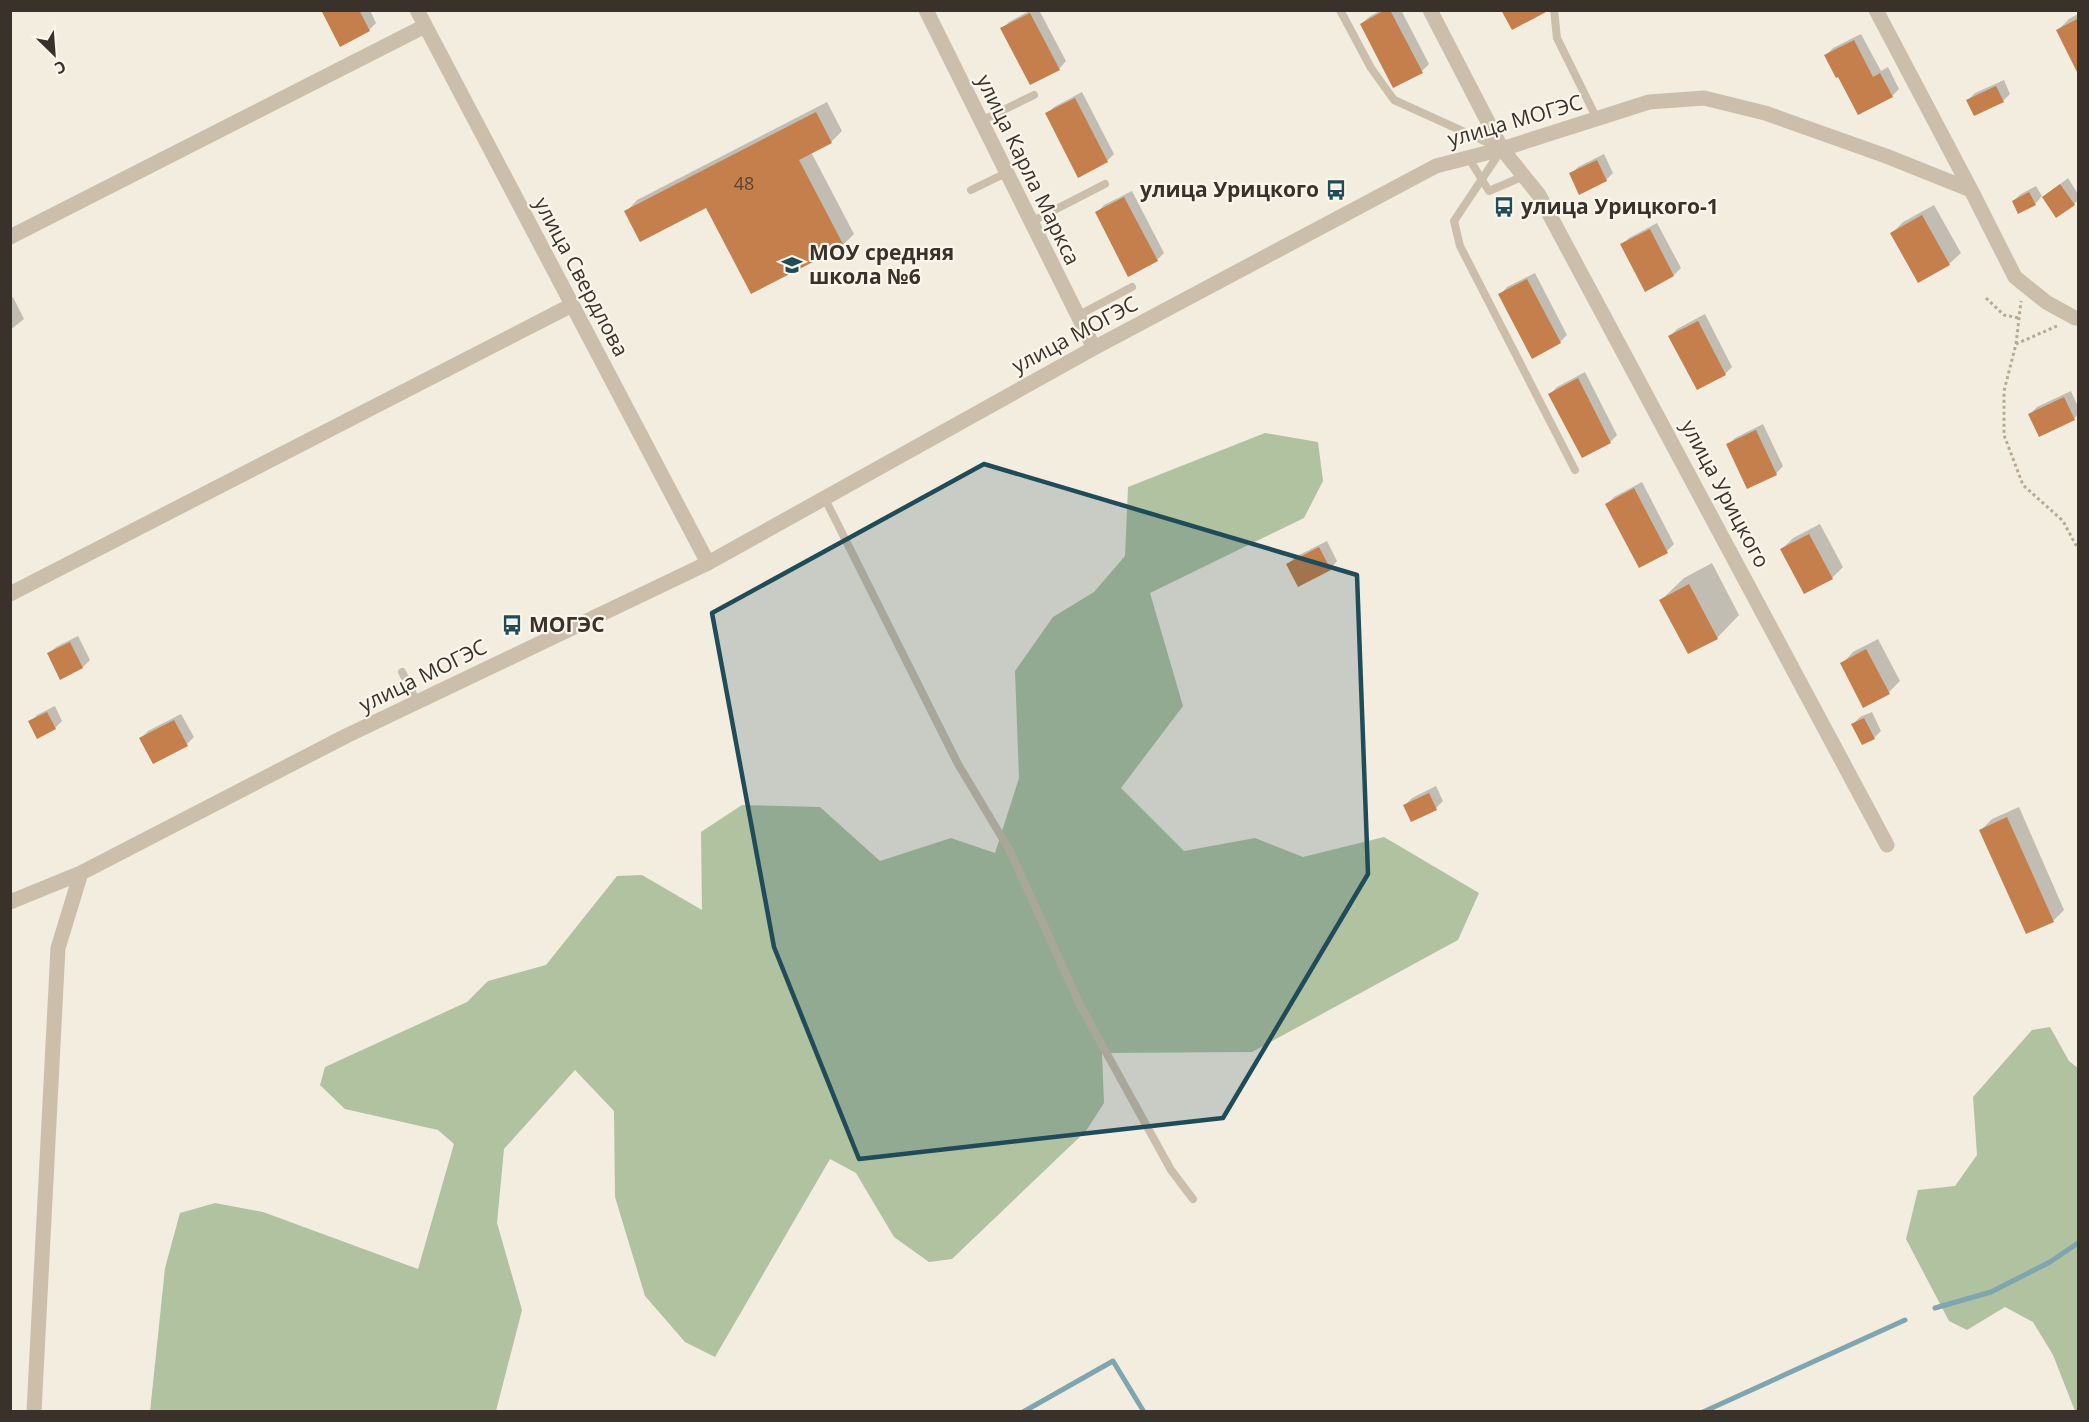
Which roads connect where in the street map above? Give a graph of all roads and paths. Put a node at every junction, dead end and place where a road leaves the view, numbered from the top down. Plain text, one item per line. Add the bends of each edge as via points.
1 (417, 10) edge
2 (926, 10) edge
3 (1340, 10) edge
4 (1430, 10) edge
5 (1554, 10) edge
6 (1876, 10) edge
7 (425, 26) junction
8 (1034, 95) dead end
9 (1597, 119) junction
10 (981, 121) junction
11 (1502, 149) junction
12 (1468, 157) junction
13 (1006, 173) junction
14 (1524, 176) junction
15 (1481, 178) junction
16 (1105, 184) dead end
17 (970, 190) dead end
18 (1971, 190) junction
19 (1031, 222) junction
20 (10, 237) edge
21 (2023, 283) junction
22 (1132, 287) dead end
23 (1986, 298) dead end
24 (572, 305) junction
25 (1077, 316) junction
26 (2019, 318) junction
27 (2077, 318) edge
28 (2016, 344) junction
29 (1094, 348) junction
30 (1575, 470) dead end
31 (824, 497) junction
32 (2079, 549) edge
33 (708, 562) junction
34 (10, 594) edge
35 (402, 672) dead end
36 (417, 702) junction
37 (1887, 845) dead end
38 (81, 873) junction
39 (10, 902) edge
40 (1193, 1199) dead end
41 (34, 1412) edge

1 - 7 street, улица Свердлова
2 - 10 street, улица Карла Маркса
3 - 11 lane via 1371,68 1394,100
4 - 11 street, улица Урицкого
5 - 9 lane via 1557,38
6 - 18 street
7 - 20 street
7 - 24 street, улица Свердлова
8 - 10 lane
9 - 11 street, улица МОГЭС
9 - 18 street, улица МОГЭС via 1649,102 1704,98 1764,113
10 - 13 street, улица Карла Маркса
11 - 12 street, улица МОГЭС
11 - 14 street, улица Урицкого
11 - 15 lane
12 - 15 lane
12 - 29 street, улица МОГЭС via 1436,166
13 - 17 lane
13 - 19 street, улица Карла Маркса
14 - 15 lane via 1489,191
14 - 37 street, улица Урицкого via 1539,195
15 - 30 lane via 1454,221 1460,246
16 - 19 lane
18 - 21 street via 2015,277
19 - 25 street, улица Карла Маркса
21 - 26 path
21 - 27 street via 2046,302
22 - 25 lane
23 - 26 path via 2004,315
24 - 33 street, улица Свердлова
24 - 34 street
25 - 29 street, улица Карла Маркса
26 - 28 path
27 - 28 path
28 - 32 path via 2004,391 2004,435 2023,485 2063,521
29 - 31 street, улица МОГЭС
31 - 33 street, улица МОГЭС
31 - 40 lane via 958,764 1010,851 1080,1005 1171,1170
33 - 36 street, улица МОГЭС
35 - 36 lane
36 - 38 street, улица МОГЭС
38 - 39 street, улица МОГЭС
38 - 41 street via 58,948

